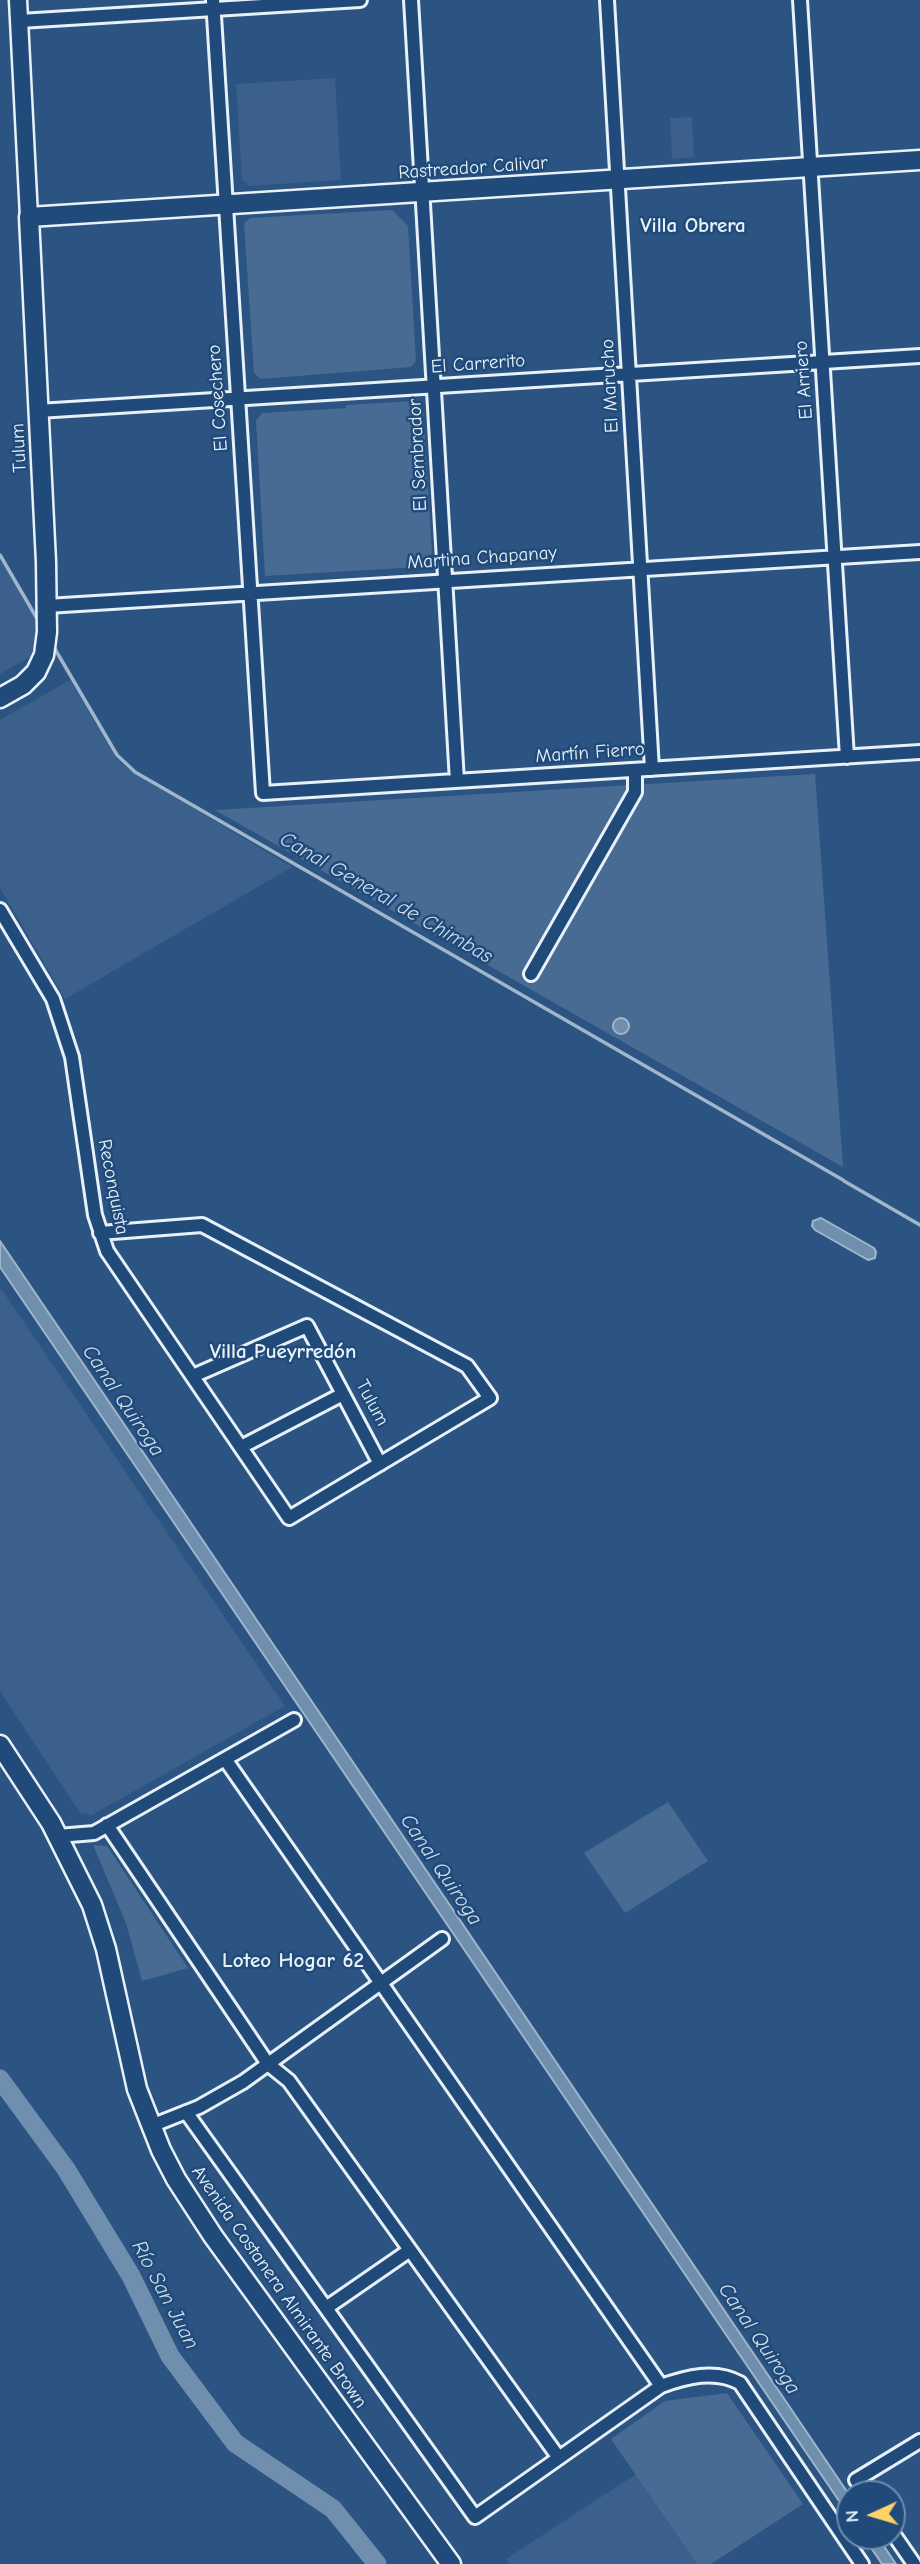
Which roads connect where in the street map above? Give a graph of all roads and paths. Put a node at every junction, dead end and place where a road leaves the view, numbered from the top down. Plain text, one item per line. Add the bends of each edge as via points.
1 (18, 0) edge
2 (360, 0) edge
3 (411, 0) edge
4 (607, 0) edge
5 (800, 0) edge
6 (213, 5) edge
7 (20, 22) junction
8 (920, 160) edge
9 (810, 167) junction
10 (618, 180) junction
11 (422, 192) junction
12 (226, 205) junction
13 (29, 217) junction
14 (920, 356) edge
15 (823, 362) junction
16 (629, 374) junction
17 (434, 386) junction
18 (238, 398) junction
19 (38, 411) junction
20 (920, 552) edge
21 (835, 557) junction
22 (640, 569) junction
23 (445, 581) junction
24 (250, 593) junction
25 (47, 606) junction
26 (0, 698) edge
27 (920, 752) edge
28 (847, 757) junction
29 (652, 769) junction
30 (635, 770) junction
31 (457, 781) junction
32 (262, 793) joint
33 (0, 910) edge
34 (531, 974) dead end
35 (100, 1233) junction
36 (193, 1376) junction
37 (343, 1394) junction
38 (241, 1447) junction
39 (380, 1464) junction
40 (294, 1720) dead end
41 (0, 1745) edge
42 (225, 1759) junction
43 (107, 1825) junction
44 (58, 1836) junction
45 (442, 1939) dead end
46 (381, 1983) junction
47 (268, 2064) junction
48 (186, 2112) junction
49 (151, 2126) junction
50 (410, 2250) junction
51 (326, 2308) junction
52 (661, 2386) junction
53 (920, 2441) edge
54 (559, 2458) junction
55 (856, 2480) edge
56 (451, 2564) edge
57 (863, 2564) edge

1 - 7 street, Tulum
2 - 6 street
3 - 11 street, El Sembrador
4 - 10 street, El Marucho
5 - 9 street, El Arriero
6 - 7 street
6 - 12 street, El Cosechero
7 - 13 street, Tulum
8 - 9 main road, Rastreador Calivar
9 - 10 main road, Rastreador Calivar
9 - 15 street, El Arriero
10 - 11 main road, Rastreador Calivar
10 - 16 street, El Marucho
11 - 12 main road, Rastreador Calivar
11 - 17 street, El Sembrador
12 - 13 main road, Rastreador Calivar
12 - 18 street, El Cosechero
13 - 19 main road, Tulum
14 - 15 street, El Carrerito
15 - 16 street, El Carrerito
15 - 21 street, El Arriero
16 - 17 street, El Carrerito
16 - 22 street, El Marucho
17 - 18 street, El Carrerito
17 - 23 street, El Sembrador
18 - 19 street, El Carrerito
18 - 24 street, El Cosechero
19 - 25 main road, Tulum
20 - 21 street, Martina Chapanay
21 - 22 street, Martina Chapanay
21 - 28 street, El Arriero
22 - 23 street, Martina Chapanay
22 - 29 street, El Marucho
23 - 24 street, Martina Chapanay
23 - 31 street, El Sembrador
24 - 25 street, Martina Chapanay
24 - 32 street, El Cosechero
25 - 26 main road, Tulum via 47,637 36,672
27 - 28 street, Martín Fierro
28 - 29 street, Martín Fierro
29 - 30 street, Martín Fierro
30 - 31 street, Martín Fierro
30 - 34 street via 635,792
31 - 32 street, Martín Fierro
33 - 35 street, Reconquista via 53,999 72,1057
35 - 36 street, Reconquista via 107,1251
35 - 39 street via 202,1226 467,1366 490,1398
36 - 37 street, Tulum via 307,1326
36 - 38 street, Reconquista
37 - 38 street
37 - 39 street, Tulum
38 - 39 street, Reconquista via 289,1518
40 - 42 street
41 - 44 main road, Avenida Costanera Almirante Brown
42 - 43 street
42 - 46 street
43 - 44 street via 94,1833
43 - 47 street
44 - 49 main road, Avenida Costanera Almirante Brown via 102,1935 130,2063
45 - 46 street
46 - 47 street
46 - 52 street
47 - 48 street
47 - 50 street via 289,2081
48 - 49 street
48 - 51 street
49 - 56 main road, Avenida Costanera Almirante Brown via 201,2220
50 - 51 street
50 - 54 street
51 - 54 street via 475,2517
52 - 54 street
52 - 57 street via 708,2376 740,2383
53 - 55 street

